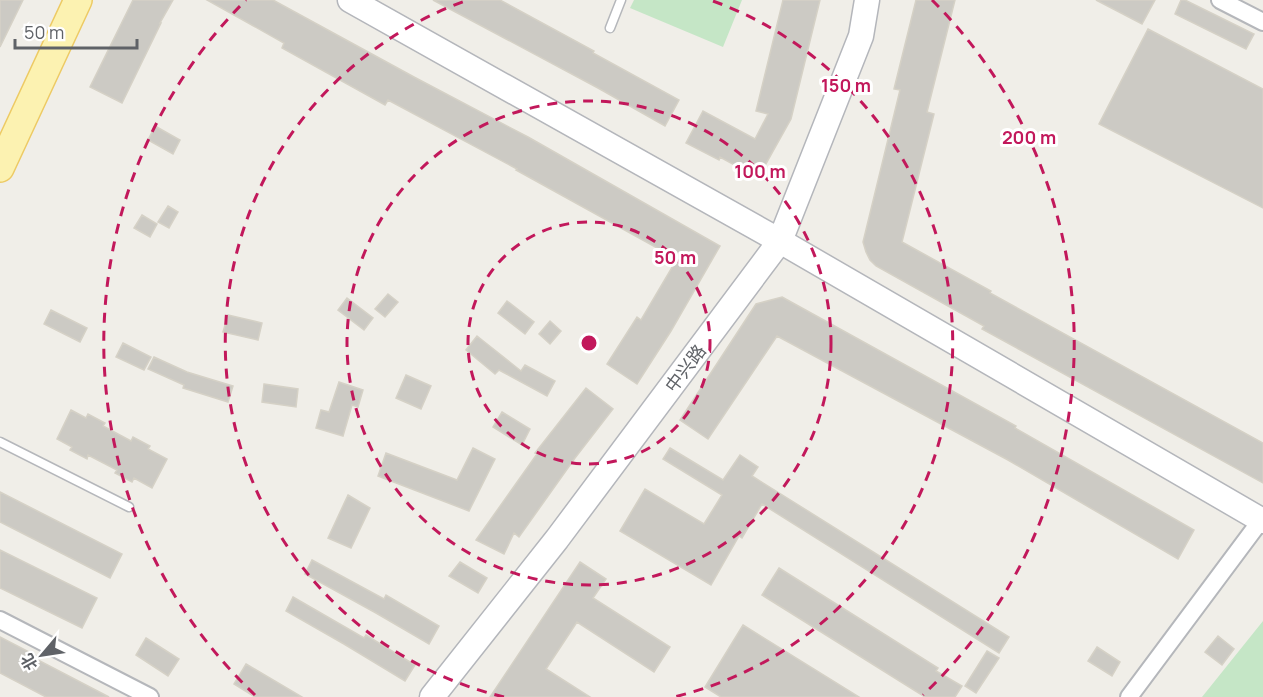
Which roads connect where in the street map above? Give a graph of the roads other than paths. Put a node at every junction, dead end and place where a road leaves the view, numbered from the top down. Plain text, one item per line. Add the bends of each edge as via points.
1 (78, 0) edge
2 (350, 0) edge
3 (621, 0) edge
4 (867, 0) edge
5 (1220, 0) edge
6 (1263, 22) edge
7 (610, 28) dead end
8 (0, 168) edge
9 (780, 241) junction
10 (0, 442) edge
11 (129, 507) dead end
12 (1262, 520) edge
13 (0, 620) edge
14 (150, 697) edge
15 (432, 697) edge
16 (1129, 697) edge

1 - 8 main road
2 - 9 main road
3 - 7 lane
4 - 9 main road, 中兴路 via 861,36
5 - 6 street
9 - 12 main road
9 - 15 main road, 中兴路
10 - 11 lane
12 - 16 street
13 - 14 street

